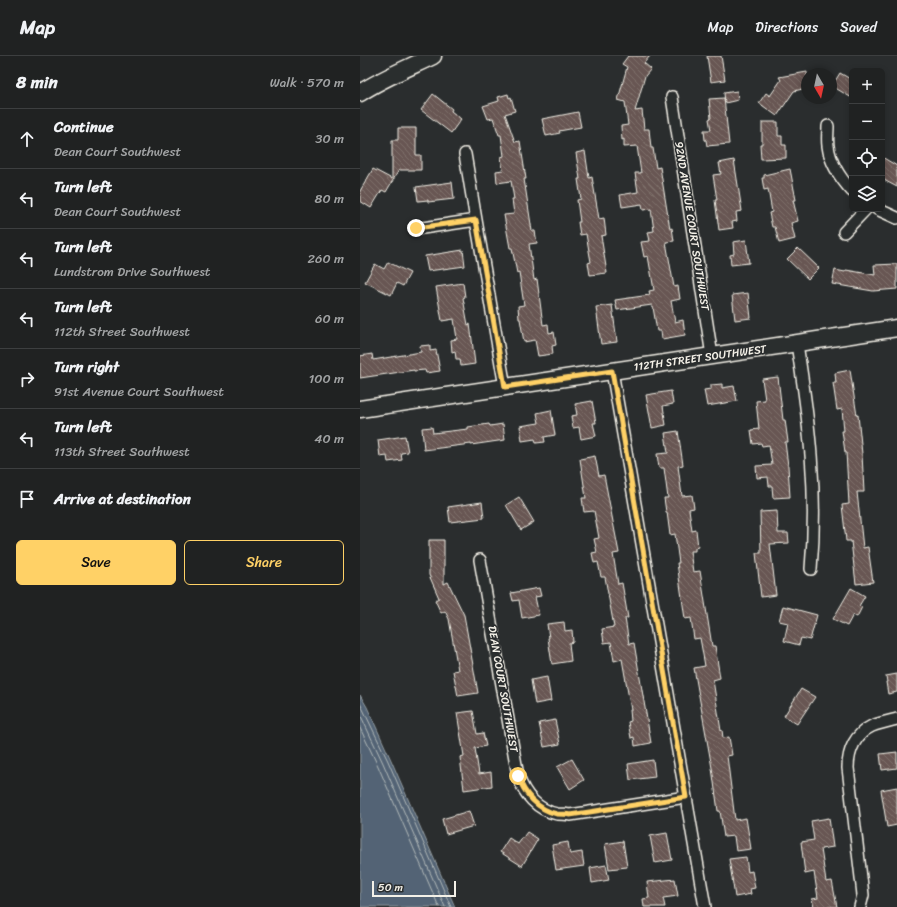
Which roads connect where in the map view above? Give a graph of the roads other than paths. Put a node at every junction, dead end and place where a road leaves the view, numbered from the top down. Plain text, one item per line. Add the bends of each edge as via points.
1 (433, 56) edge
2 (360, 93) edge
3 (672, 97) dead end
4 (828, 126) dead end
5 (465, 154) dead end
6 (849, 187) edge
7 (863, 212) edge
8 (884, 212) edge
9 (897, 218) edge
10 (476, 220) junction
11 (416, 228) dead end
12 (844, 232) dead end
13 (897, 328) edge
14 (798, 344) junction
15 (712, 356) junction
16 (612, 371) junction
17 (505, 387) junction
18 (360, 409) edge
19 (480, 560) dead end
20 (811, 569) dead end
21 (897, 719) edge
22 (686, 797) junction
23 (705, 907) edge
24 (860, 907) edge

1 - 2 street via 393,74
3 - 15 street, 92ND AVENUE COURT SOUTHWEST
4 - 6 street via 831,159
5 - 10 street
7 - 12 street
8 - 9 street
10 - 11 street
10 - 17 street
13 - 14 street, 112TH STREET SOUTHWEST
14 - 15 street, 112TH STREET SOUTHWEST
14 - 20 street via 812,464 814,511
15 - 16 street, 112TH STREET SOUTHWEST
16 - 17 street, 112TH STREET SOUTHWEST
16 - 22 street
17 - 18 street, 112TH STREET SOUTHWEST
19 - 22 street, DEAN COURT SOUTHWEST via 518,776 528,796 544,809 570,815
21 - 24 street via 872,726 862,732 850,749 848,758 862,886
22 - 23 street

